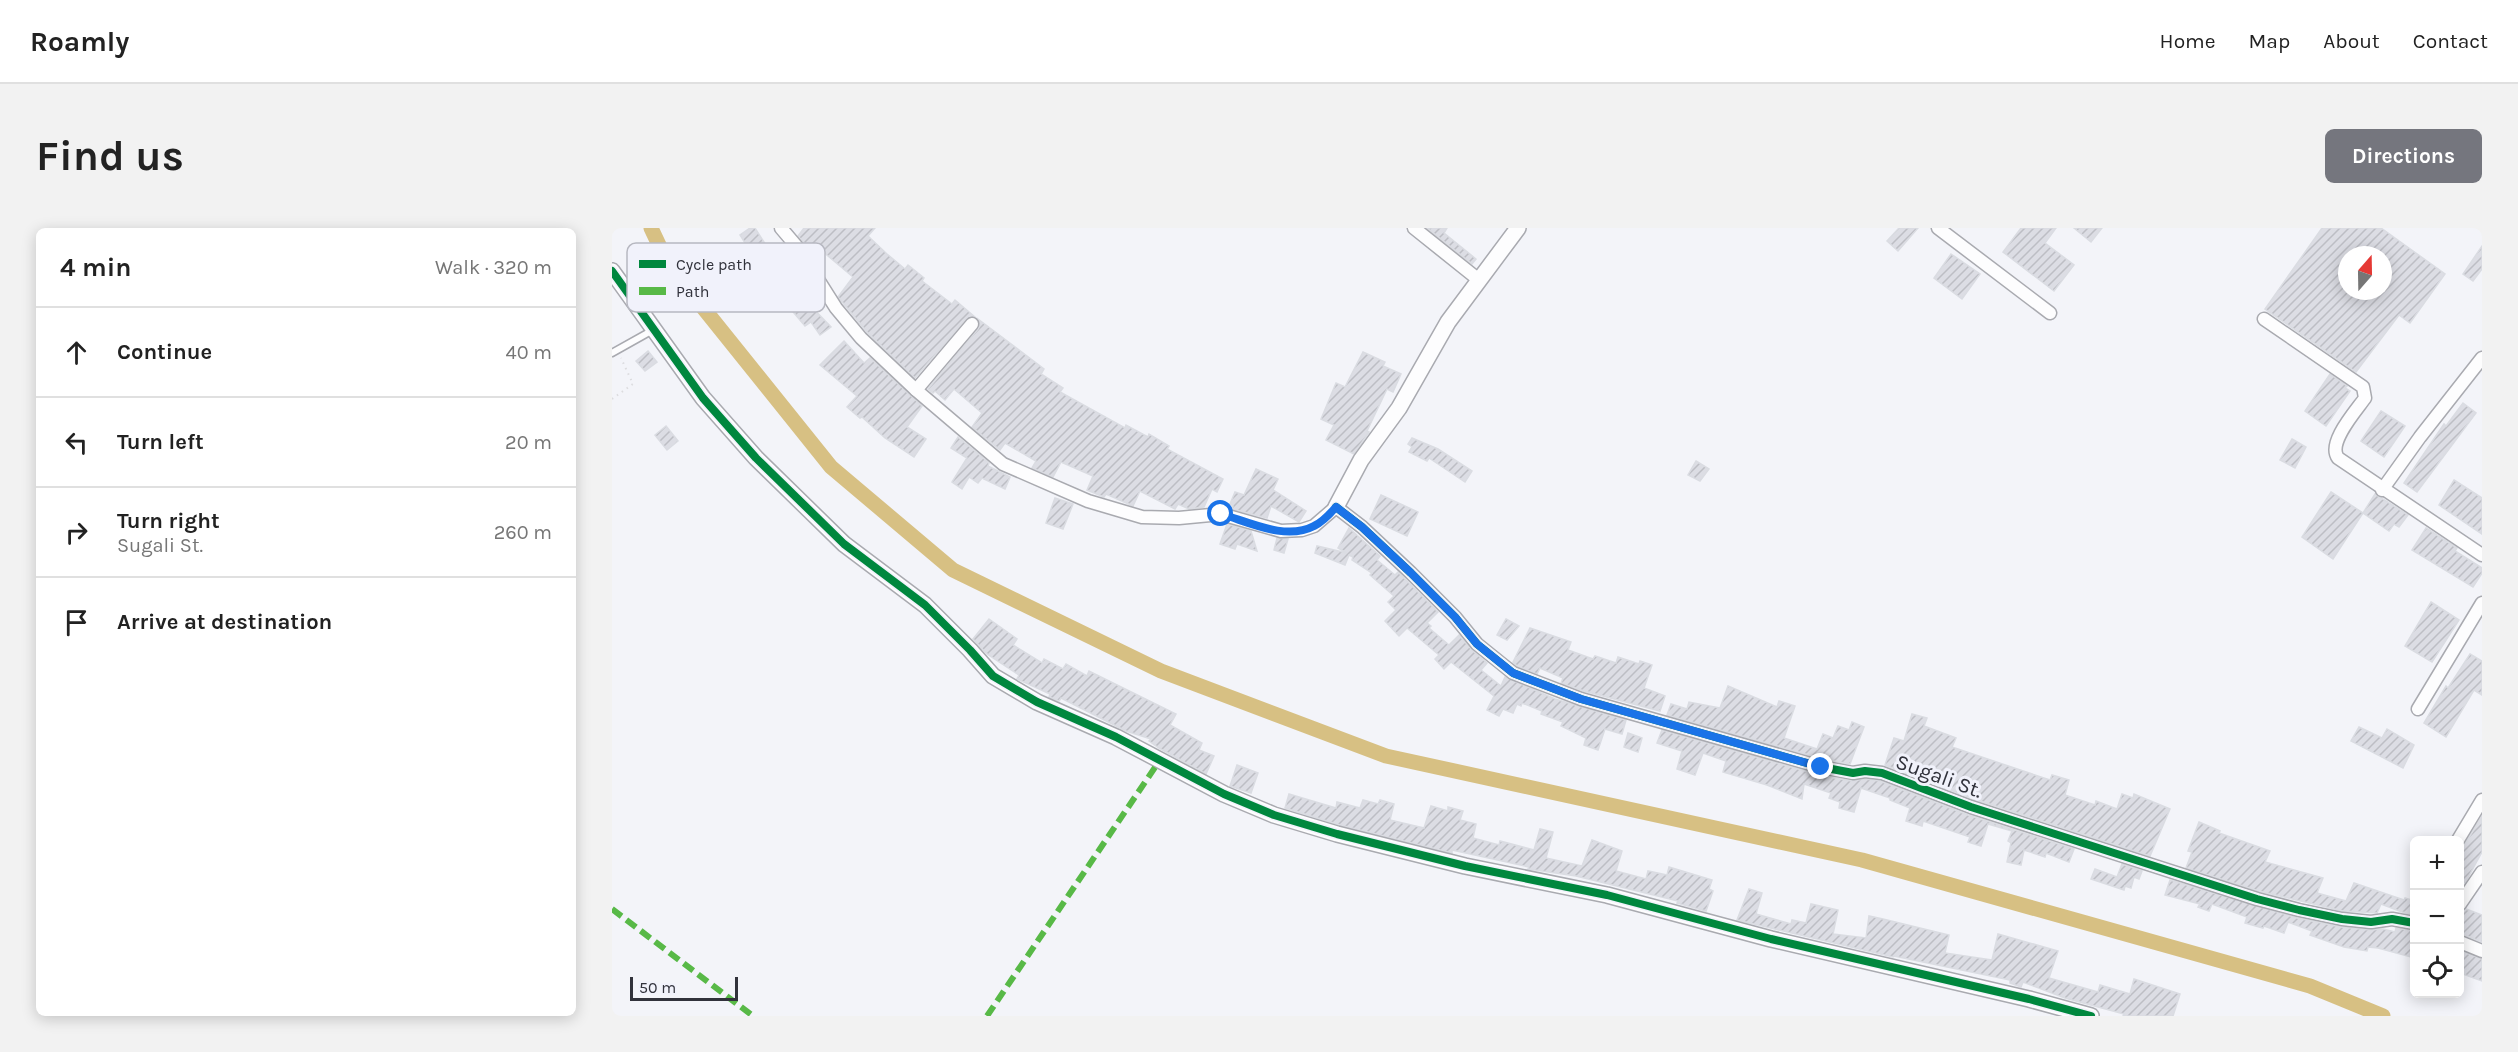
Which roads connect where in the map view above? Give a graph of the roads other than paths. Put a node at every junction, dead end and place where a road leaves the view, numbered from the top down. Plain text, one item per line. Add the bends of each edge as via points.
1 (781, 228) edge
2 (1414, 228) edge
3 (1518, 228) edge
4 (1938, 228) edge
5 (794, 243) edge
6 (612, 272) edge
7 (1479, 280) junction
8 (825, 291) edge
9 (627, 293) edge
10 (640, 312) edge
11 (2049, 313) dead end
12 (2264, 319) dead end
13 (972, 324) dead end
14 (653, 330) junction
15 (615, 352) edge
16 (2482, 358) edge
17 (916, 390) junction
18 (2382, 490) junction
19 (1336, 507) junction
20 (2482, 555) edge
21 (2482, 603) edge
22 (2418, 709) dead end
23 (2482, 800) edge
24 (2460, 836) edge
25 (2482, 872) edge
26 (2464, 898) edge
27 (2410, 922) edge
28 (2464, 944) edge
29 (2482, 951) edge
30 (2091, 1016) edge

1 - 5 street
2 - 7 street
3 - 7 street
4 - 11 street
6 - 9 street
7 - 19 street via 1448,321
8 - 17 street via 861,338
10 - 14 street
12 - 18 street via 2363,387 2365,398 2334,449 2338,458
13 - 17 street
14 - 15 lane
14 - 30 street via 703,398 756,458 844,544 925,605 993,676 1037,702 1116,737 1224,794 1274,814 1384,847 1607,895
16 - 18 street
17 - 19 street via 1003,464 1088,501 1142,517 1221,514 1281,531 1302,530 1314,526
18 - 20 street
19 - 27 street, Sugali St. via 1411,573 1477,644 1513,673 1581,699 1821,767 1853,774 1882,773 1971,807 2258,899 2342,919
21 - 22 street
23 - 24 street
25 - 26 street
28 - 29 street

